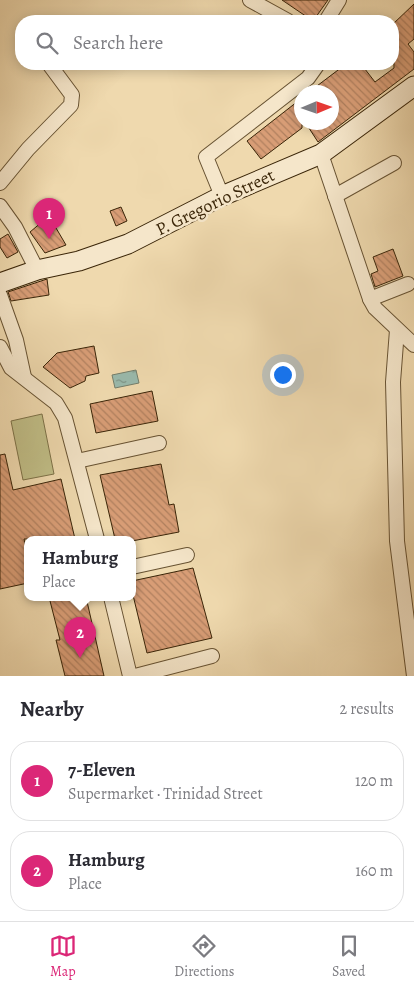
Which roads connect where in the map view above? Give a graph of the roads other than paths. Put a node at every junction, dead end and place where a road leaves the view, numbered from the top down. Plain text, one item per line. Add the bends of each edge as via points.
1 (250, 0) edge
2 (339, 0) edge
3 (277, 15) edge
4 (330, 15) edge
5 (53, 70) edge
6 (314, 70) edge
7 (414, 86) edge
8 (321, 154) junction
9 (394, 163) dead end
10 (0, 183) edge
11 (222, 196) junction
12 (335, 196) junction
13 (0, 206) edge
14 (37, 270) junction
15 (0, 283) edge
16 (408, 284) dead end
17 (0, 295) edge
18 (370, 299) junction
19 (4, 316) edge
20 (397, 330) junction
21 (414, 345) edge
22 (0, 347) edge
23 (24, 377) junction
24 (159, 443) dead end
25 (77, 461) junction
26 (95, 536) edge
27 (187, 555) dead end
28 (136, 566) edge
29 (112, 601) edge
30 (212, 656) dead end
31 (130, 676) edge
32 (135, 676) edge
33 (414, 676) edge

1 - 3 street
2 - 4 street
5 - 10 street via 72,95 71,105
6 - 11 street via 308,78 206,157
7 - 8 street, P. Gregorio Street
8 - 11 street, P. Gregorio Street
8 - 12 street
9 - 12 street
11 - 14 street, P. Gregorio Street via 128,244 79,261
12 - 18 street
13 - 14 street
14 - 15 street, P. Gregorio Street
16 - 18 street
17 - 19 street
18 - 20 street
19 - 23 street via 16,340
20 - 21 street
20 - 33 street via 393,382 397,541
22 - 23 street via 11,368
23 - 25 street via 56,403 65,418
24 - 25 street
25 - 26 street
27 - 28 street
29 - 31 street
30 - 32 street

